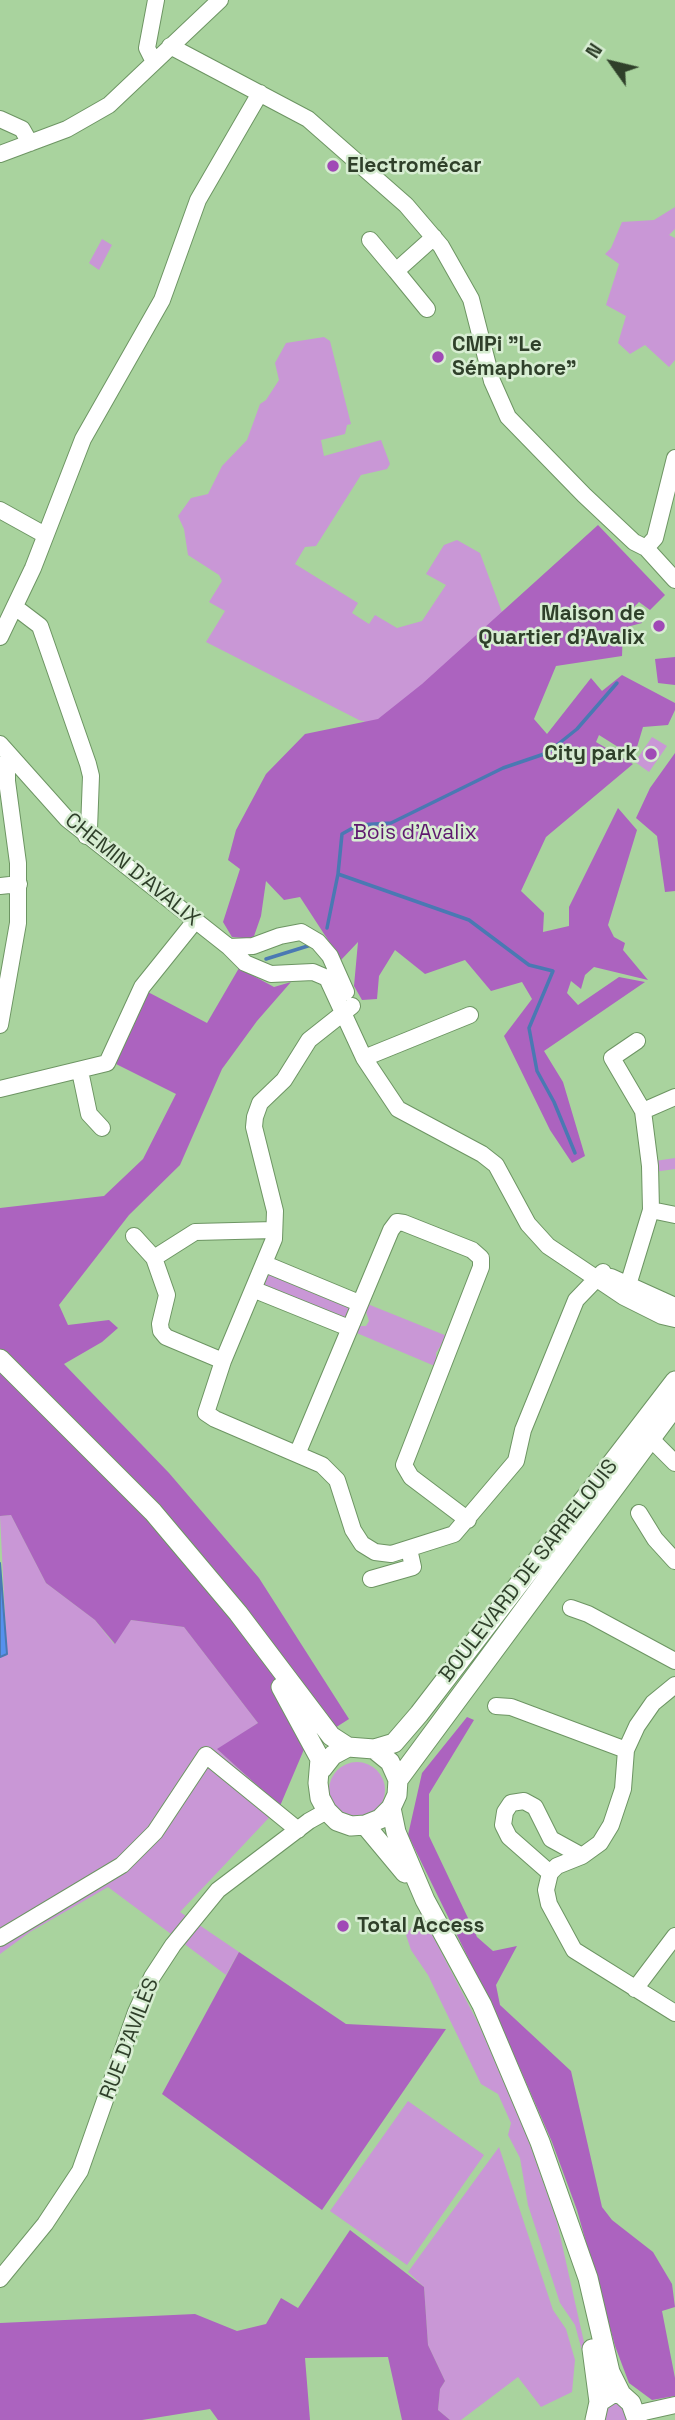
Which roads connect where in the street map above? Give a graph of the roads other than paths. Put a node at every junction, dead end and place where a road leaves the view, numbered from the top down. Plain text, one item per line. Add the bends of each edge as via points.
1 (156, 0) edge
2 (219, 0) edge
3 (170, 46) junction
4 (154, 62) junction
5 (260, 93) junction
6 (0, 119) edge
7 (30, 143) junction
8 (0, 154) edge
9 (434, 237) junction
10 (370, 240) dead end
11 (396, 271) junction
12 (427, 309) dead end
13 (675, 458) edge
14 (0, 510) edge
15 (45, 535) junction
16 (646, 548) junction
17 (675, 580) edge
18 (15, 607) junction
19 (0, 637) edge
20 (0, 744) edge
21 (11, 757) junction
22 (86, 836) junction
23 (19, 884) junction
24 (0, 886) edge
25 (195, 921) junction
26 (229, 947) junction
27 (348, 1009) junction
28 (470, 1015) dead end
29 (0, 1025) edge
30 (637, 1041) dead end
31 (368, 1056) junction
32 (80, 1070) junction
33 (1, 1084) edge
34 (675, 1097) edge
35 (643, 1111) junction
36 (102, 1128) dead end
37 (651, 1210) junction
38 (675, 1215) edge
39 (274, 1230) junction
40 (134, 1236) dead end
41 (154, 1258) junction
42 (265, 1265) junction
43 (600, 1276) junction
44 (254, 1290) junction
45 (626, 1292) junction
46 (359, 1303) junction
47 (675, 1307) edge
48 (675, 1319) edge
49 (349, 1328) junction
50 (0, 1359) edge
51 (223, 1361) junction
52 (675, 1381) edge
53 (675, 1406) edge
54 (650, 1438) junction
55 (298, 1452) junction
56 (675, 1464) edge
57 (639, 1513) dead end
58 (468, 1520) junction
59 (409, 1549) junction
60 (675, 1560) edge
61 (371, 1579) dead end
62 (571, 1608) dead end
63 (238, 1613) junction
64 (675, 1661) edge
65 (675, 1685) edge
66 (496, 1706) dead end
67 (348, 1747) junction
68 (374, 1749) junction
69 (626, 1750) junction
70 (322, 1769) junction
71 (398, 1780) junction
72 (391, 1808) junction
73 (327, 1811) junction
74 (365, 1825) junction
75 (298, 1830) junction
76 (582, 1856) junction
77 (550, 1873) junction
78 (425, 1900) junction
79 (675, 1936) edge
80 (0, 1938) edge
81 (635, 1989) junction
82 (675, 2013) edge
83 (572, 2231) junction
84 (0, 2279) edge
85 (621, 2394) junction
86 (675, 2405) edge
87 (597, 2411) edge
88 (675, 2416) edge
89 (636, 2417) edge
90 (656, 2420) edge

1 - 4 street via 148,48
2 - 3 street
3 - 4 street
3 - 5 street
4 - 7 street via 109,105
5 - 9 street via 308,119 406,205
5 - 15 street via 198,200 162,300 83,439
6 - 7 street via 22,129
7 - 8 street
9 - 11 street
9 - 16 street via 471,299 492,381 508,416 584,495
10 - 11 street
11 - 12 street
13 - 16 street via 655,538
14 - 15 street
15 - 18 street
16 - 17 street
18 - 19 street
18 - 22 street via 40,626 92,776
20 - 21 street, CHEMIN D'AVALIX
21 - 22 street, CHEMIN D'AVALIX
21 - 23 street via 8,781
22 - 25 street, CHEMIN D'AVALIX
23 - 24 street
23 - 29 street via 18,923
25 - 26 street, CHEMIN D'AVALIX
25 - 32 street via 142,987 107,1063
26 - 27 street, CHEMIN D'AVALIX via 245,963 271,974 313,972 327,978
26 - 27 street, CHEMIN D'AVALIX via 253,946 300,932 330,956
27 - 31 street, CHEMIN D'AVALIX
27 - 39 street via 309,1040 284,1080 260,1103 255,1117 275,1211
28 - 31 street
30 - 35 street via 612,1058
31 - 43 street, CHEMIN D'AVALIX via 404,1105 494,1154 544,1233
32 - 33 street
32 - 36 street via 89,1114
34 - 35 street
35 - 37 street
37 - 38 street
37 - 45 street
39 - 41 street via 195,1232
39 - 42 street
40 - 41 street
41 - 51 street via 167,1295 161,1331 166,1338
42 - 44 street
42 - 46 street
43 - 45 street, CHEMIN D'AVALIX
43 - 58 street via 576,1300 523,1430 516,1461
44 - 49 street
44 - 51 street
45 - 47 street, CHEMIN D'AVALIX
45 - 48 street, CHEMIN D'AVALIX via 662,1316
46 - 49 street
46 - 58 street via 397,1222 472,1250 481,1258 404,1465 411,1477
49 - 55 street
50 - 63 main road via 153,1512
51 - 55 street via 206,1413
52 - 68 main road, BOULEVARD DE SARRELOUIS via 419,1714 394,1743
53 - 54 main road, BOULEVARD DE SARRELOUIS
54 - 56 street
54 - 71 main road, BOULEVARD DE SARRELOUIS
55 - 59 street via 337,1480 352,1530 362,1544 374,1552 391,1554
57 - 60 street
58 - 59 street via 454,1534
59 - 61 street via 413,1567
62 - 64 street
63 - 67 main road via 331,1736
63 - 70 main road via 316,1748
65 - 69 street via 653,1703
66 - 69 street via 511,1707
67 - 68 main road
67 - 70 main road via 333,1755
68 - 71 main road via 390,1762
69 - 76 street via 623,1789 611,1825 600,1843
70 - 73 main road via 318,1783
71 - 72 main road
72 - 74 main road
72 - 78 main road via 396,1832
73 - 74 main road via 344,1823
73 - 75 street, RUE D'AVILÈS
74 - 78 main road
75 - 80 street via 206,1755 155,1832 122,1864
75 - 84 street, RUE D'AVILÈS via 218,1890 173,1945 136,2012 80,2171
76 - 77 street
76 - 77 street via 551,1839 536,1807 524,1801 511,1803 503,1825 509,1838
77 - 81 street via 549,1904 574,1950
78 - 83 main road via 482,2005
79 - 81 street
81 - 82 street
83 - 85 main road via 610,2372
83 - 87 main road
85 - 87 main road via 609,2395
85 - 89 main road
86 - 89 street
88 - 90 street

